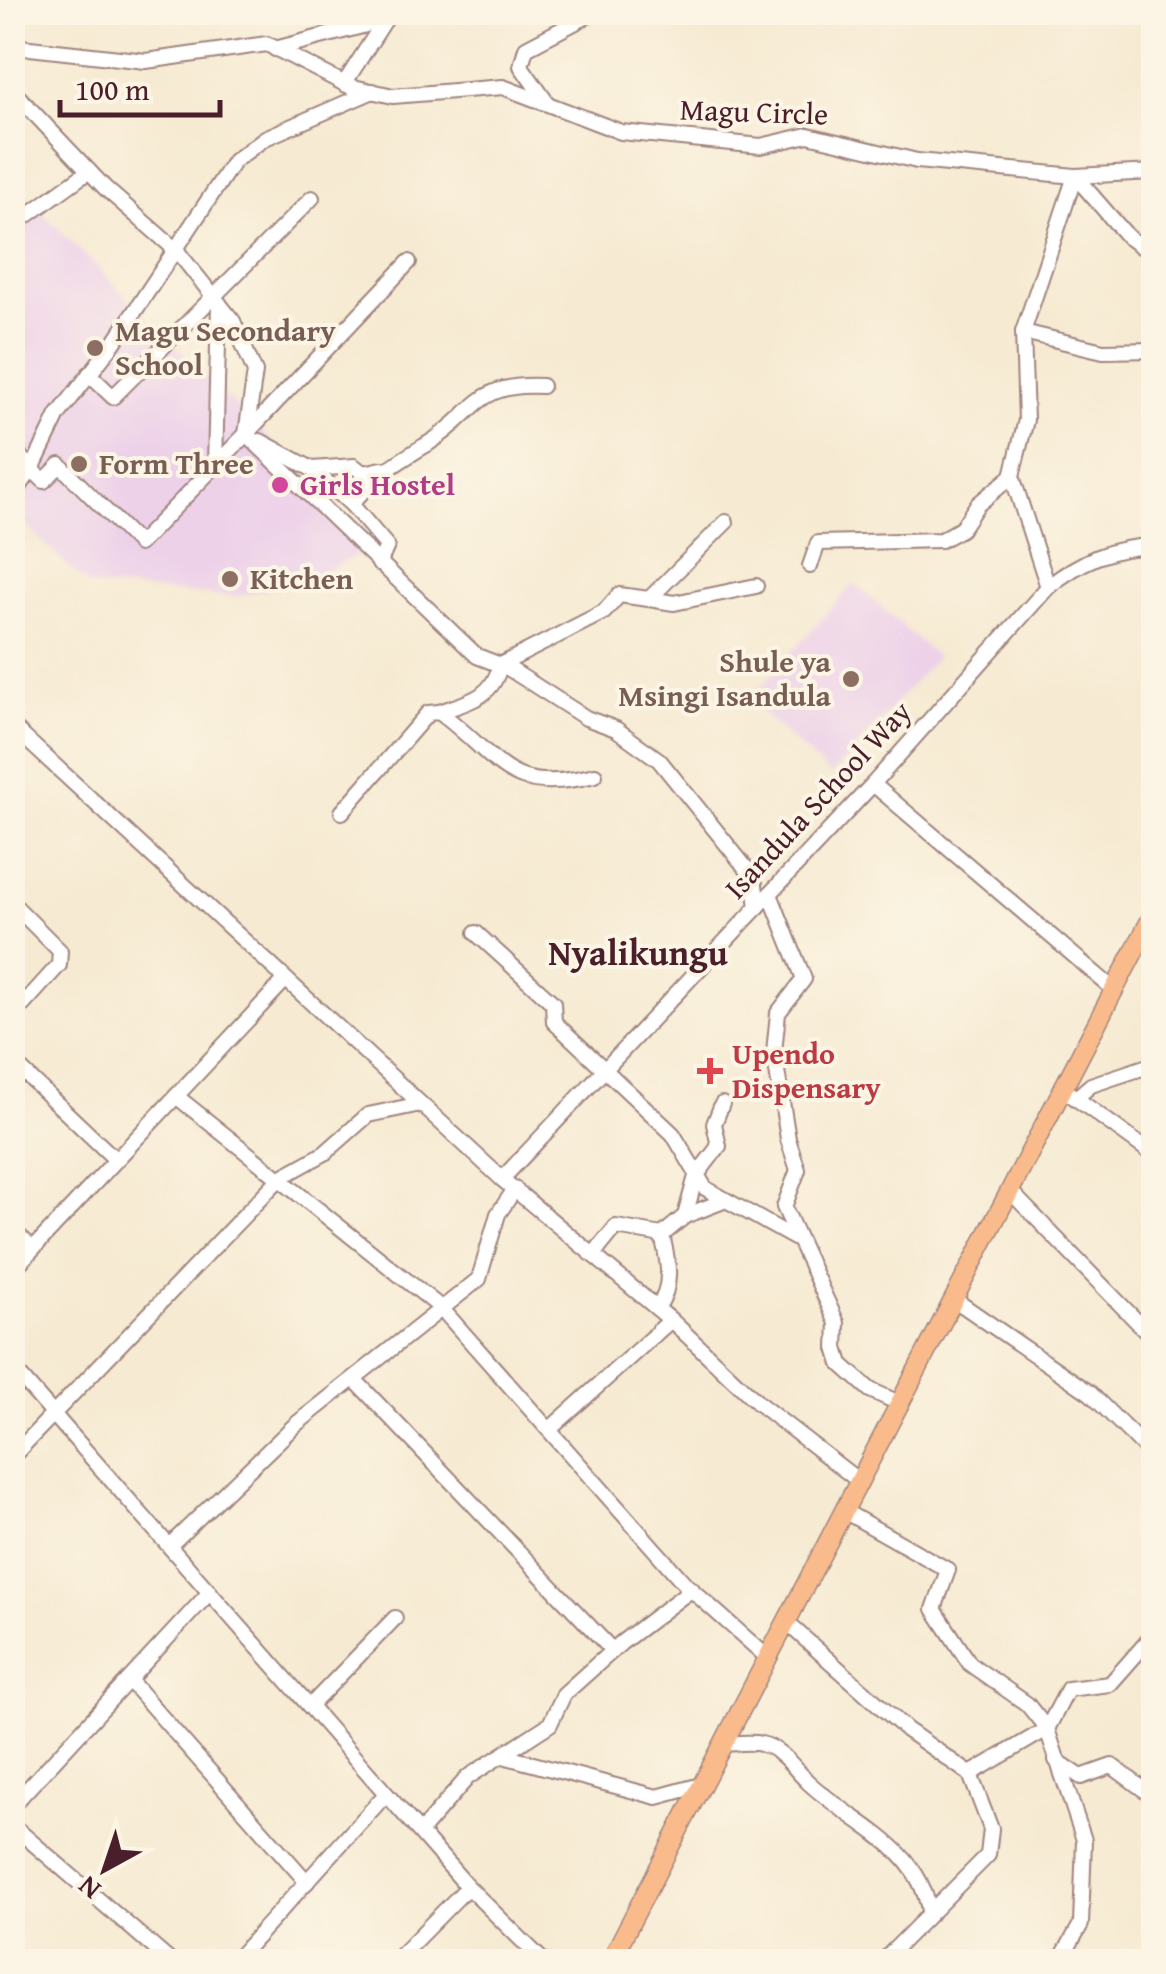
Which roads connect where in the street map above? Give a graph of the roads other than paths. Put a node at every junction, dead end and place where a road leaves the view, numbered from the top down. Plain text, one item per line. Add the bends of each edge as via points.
1 (596, 12) edge
2 (387, 16) edge
3 (12, 46) edge
4 (275, 48) junction
5 (344, 84) junction
6 (12, 90) edge
7 (373, 91) junction
8 (548, 104) junction
9 (89, 171) junction
10 (1154, 172) edge
11 (1075, 176) junction
12 (312, 198) dead end
13 (12, 205) edge
14 (177, 251) junction
15 (1154, 256) edge
16 (410, 262) dead end
17 (216, 299) junction
18 (1023, 332) junction
19 (1154, 350) edge
20 (90, 374) junction
21 (542, 386) dead end
22 (246, 434) junction
23 (12, 442) edge
24 (215, 466) junction
25 (312, 468) junction
26 (32, 469) junction
27 (382, 469) junction
28 (1012, 476) junction
29 (12, 496) edge
30 (350, 504) junction
31 (726, 522) dead end
32 (1154, 546) edge
33 (379, 564) junction
34 (810, 566) dead end
35 (756, 586) dead end
36 (1048, 588) junction
37 (649, 599) junction
38 (500, 665) junction
39 (439, 712) junction
40 (12, 726) edge
41 (595, 775) dead end
42 (873, 784) junction
43 (342, 812) dead end
44 (770, 894) junction
45 (12, 903) edge
46 (758, 907) junction
47 (1154, 913) edge
48 (476, 933) dead end
49 (1149, 933) edge
50 (285, 980) junction
51 (1112, 988) junction
52 (12, 1017) edge
53 (12, 1060) edge
54 (1154, 1064) edge
55 (603, 1072) junction
56 (1069, 1094) junction
57 (176, 1096) junction
58 (421, 1104) junction
59 (722, 1104) dead end
60 (1154, 1155) edge
61 (116, 1160) junction
62 (696, 1176) junction
63 (280, 1178) junction
64 (502, 1179) junction
65 (515, 1189) junction
66 (1012, 1193) junction
67 (726, 1200) junction
68 (685, 1216) junction
69 (12, 1230) edge
70 (662, 1235) junction
71 (797, 1240) junction
72 (32, 1248) junction
73 (593, 1255) junction
74 (12, 1271) edge
75 (956, 1300) junction
76 (441, 1308) junction
77 (658, 1308) junction
78 (672, 1320) junction
79 (1154, 1339) edge
80 (12, 1367) edge
81 (354, 1380) junction
82 (901, 1404) junction
83 (52, 1416) junction
84 (550, 1429) junction
85 (12, 1458) edge
86 (1154, 1458) edge
87 (860, 1482) junction
88 (844, 1511) junction
89 (169, 1546) junction
90 (692, 1589) junction
91 (210, 1592) junction
92 (395, 1618) dead end
93 (786, 1622) junction
94 (1154, 1634) edge
95 (612, 1650) junction
96 (767, 1657) junction
97 (129, 1680) junction
98 (311, 1705) junction
99 (1047, 1728) junction
100 (722, 1744) junction
101 (503, 1756) junction
102 (1056, 1760) junction
103 (970, 1774) junction
104 (702, 1785) junction
105 (386, 1794) junction
106 (1154, 1797) edge
107 (12, 1806) edge
108 (12, 1825) edge
109 (420, 1832) junction
110 (306, 1882) junction
111 (468, 1887) junction
112 (929, 1911) junction
113 (887, 1957) dead end
114 (171, 1962) edge
115 (234, 1962) edge
116 (394, 1962) edge
117 (544, 1962) edge
118 (610, 1962) edge
119 (1065, 1962) edge

1 - 8 street via 526,48 521,66
2 - 4 street
2 - 5 street
3 - 4 street, Magu Circle via 146,62
4 - 5 street, Magu Circle
5 - 7 street, Magu Circle
6 - 9 street
7 - 8 street, Magu Circle via 394,96 503,87
7 - 14 street via 265,138 234,161
8 - 11 street, Magu Circle via 621,132 761,146 808,136 917,161
9 - 13 street via 28,215
9 - 14 street
10 - 11 street, Magu Circle
11 - 15 street
11 - 18 street
12 - 17 street
14 - 17 street
14 - 20 street
16 - 22 street
17 - 20 street via 114,397
17 - 22 street via 255,372
17 - 24 street
18 - 19 street via 1104,352
18 - 28 street via 1026,420
20 - 26 street via 58,416
21 - 27 street via 508,385 485,395 430,442
22 - 24 street
22 - 25 street
22 - 33 street
23 - 26 street
24 - 26 street via 139,544 60,464 44,481
25 - 27 street
25 - 30 street
26 - 29 street
27 - 30 street
28 - 34 street via 941,540 818,543
28 - 36 street
30 - 33 street via 387,546
31 - 37 street
32 - 36 street, Isandula School Way via 1100,554
33 - 38 street via 478,656
35 - 37 street via 674,602
36 - 42 street, Isandula School Way
37 - 38 street via 619,595 604,612
38 - 39 street via 482,697
38 - 46 street via 659,760 754,878
39 - 41 street via 507,772 534,783
39 - 43 street via 416,724
40 - 50 street
42 - 44 street, Isandula School Way
42 - 51 street
44 - 46 street, Isandula School Way
44 - 71 street via 804,979 778,1013 774,1052 798,1170 784,1207
45 - 52 street via 60,951 59,965
46 - 55 street, Isandula School Way
47 - 49 main road
48 - 55 street via 553,1003 554,1022
49 - 51 main road
50 - 57 street
50 - 58 street
51 - 56 main road
53 - 61 street
54 - 56 street
55 - 62 street via 673,1134
55 - 64 street, Isandula School Way
56 - 60 street
56 - 66 main road
57 - 61 street
57 - 63 street
58 - 63 street via 368,1116 325,1153
58 - 64 street
59 - 62 street via 714,1124 719,1146
61 - 72 street
62 - 67 street
62 - 68 street
63 - 76 street
63 - 83 street
64 - 65 street
65 - 73 street
65 - 76 street via 498,1214 479,1279
66 - 75 main road
66 - 79 street
67 - 68 street
67 - 71 street
68 - 70 street
69 - 72 street
70 - 73 street via 616,1227
70 - 77 street via 669,1269
71 - 82 street via 838,1323 840,1364 870,1390
72 - 74 street
73 - 77 street
75 - 82 main road
75 - 86 street via 1090,1393
76 - 81 street
76 - 84 street
77 - 78 street
78 - 84 street
78 - 87 street via 758,1403
80 - 83 street
81 - 89 street via 296,1425
81 - 95 street
82 - 87 main road
83 - 85 street
83 - 89 street
84 - 90 street
87 - 88 main road
88 - 93 main road
88 - 99 street via 948,1570 934,1608 970,1664 1027,1704
89 - 91 street
90 - 95 street
90 - 96 street
91 - 97 street
91 - 98 street
92 - 98 street
93 - 96 main road
93 - 103 street via 907,1730
94 - 99 street via 1110,1684 1068,1689
95 - 101 street via 564,1694 550,1724
96 - 100 main road
97 - 107 street
97 - 110 street
98 - 105 street
99 - 102 street
99 - 103 street
100 - 104 main road
100 - 112 street via 763,1744 888,1840 925,1885
101 - 104 street via 657,1797
101 - 109 street via 468,1777
102 - 106 street via 1081,1777 1112,1766
102 - 119 street via 1084,1840 1081,1924
103 - 112 street via 992,1829 988,1855
104 - 118 main road
105 - 109 street
105 - 110 street
108 - 114 street
109 - 111 street
110 - 115 street
111 - 116 street
111 - 117 street
112 - 113 street

